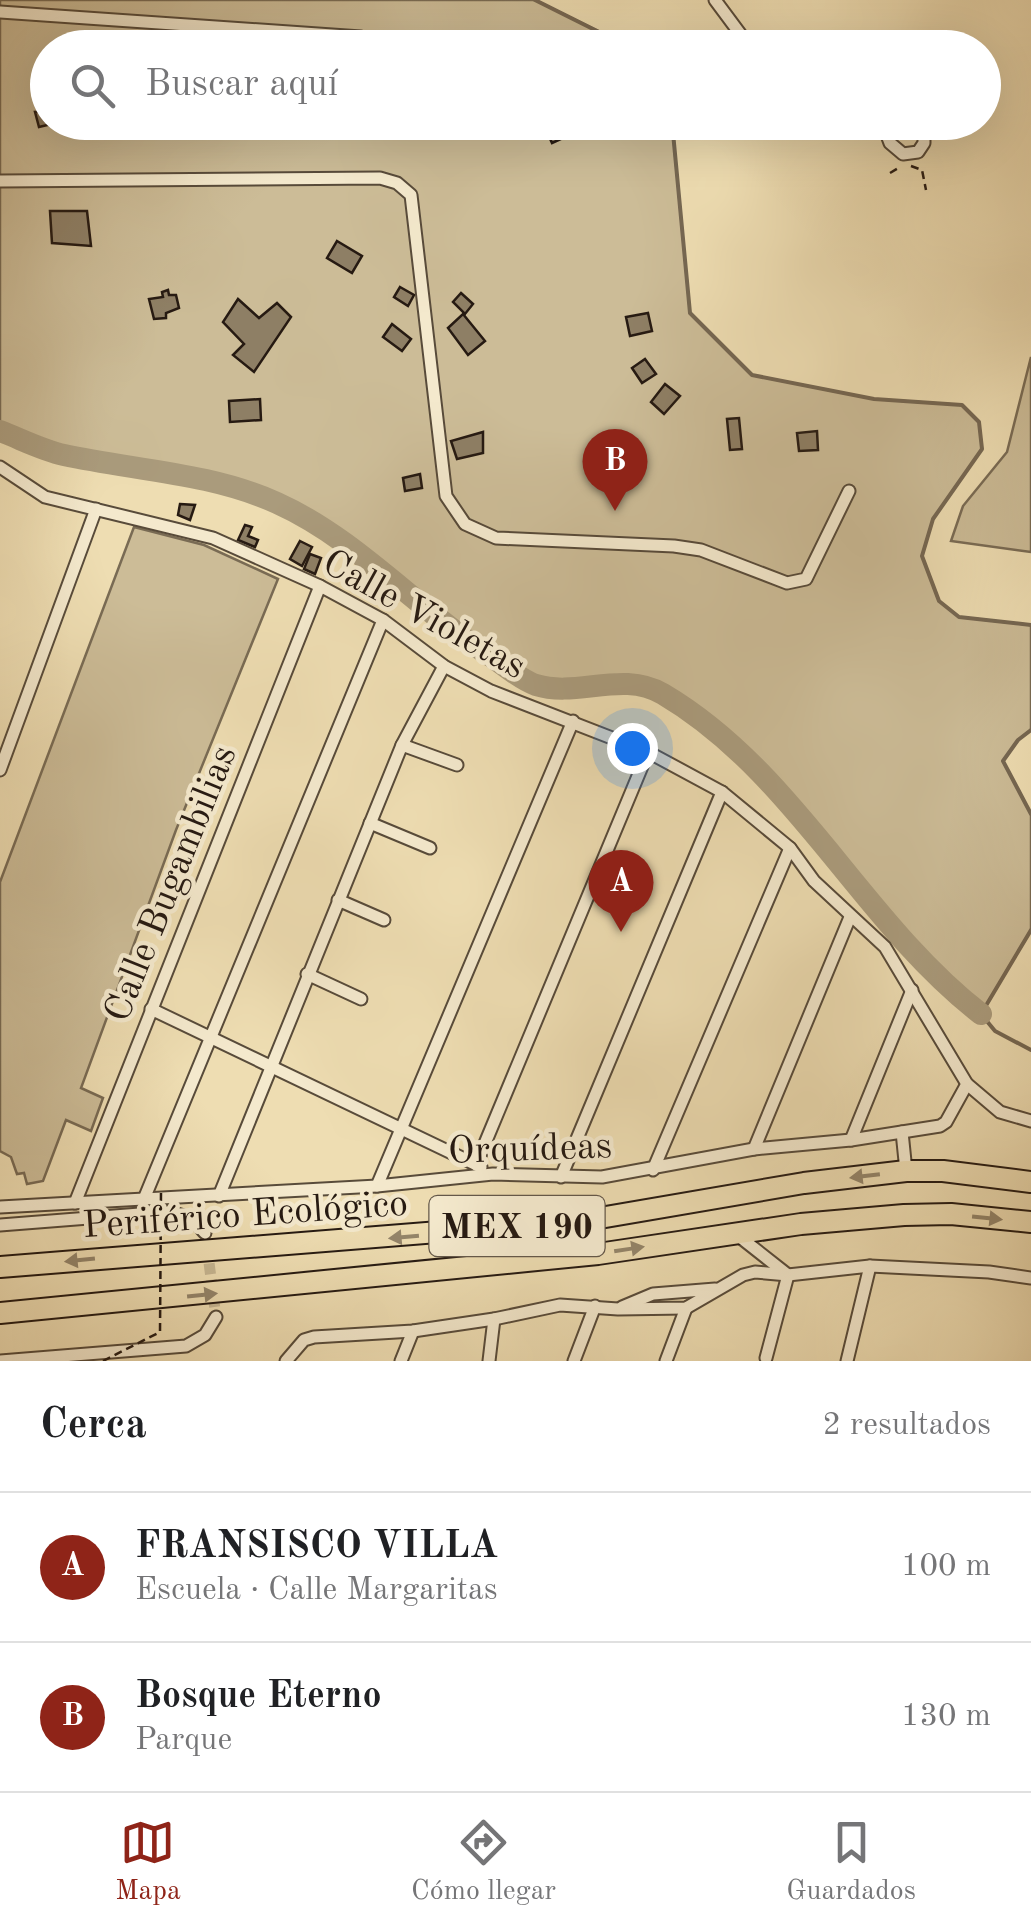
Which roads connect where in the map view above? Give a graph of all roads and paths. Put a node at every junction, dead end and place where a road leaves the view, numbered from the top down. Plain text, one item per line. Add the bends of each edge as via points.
1 (715, 0) edge
2 (0, 12) edge
3 (251, 30) edge
4 (737, 30) edge
5 (889, 140) edge
6 (924, 140) edge
7 (905, 163) dead end
8 (0, 181) edge
9 (926, 190) dead end
10 (0, 468) edge
11 (849, 492) dead end
12 (96, 509) junction
13 (320, 586) junction
14 (384, 620) junction
15 (444, 666) junction
16 (573, 721) junction
17 (402, 745) junction
18 (648, 752) junction
19 (456, 765) dead end
20 (0, 770) edge
21 (722, 792) junction
22 (370, 823) junction
23 (430, 848) dead end
24 (790, 848) junction
25 (338, 900) junction
26 (850, 917) junction
27 (384, 920) dead end
28 (307, 974) junction
29 (912, 990) junction
30 (361, 999) dead end
31 (151, 1009) junction
32 (211, 1035) junction
33 (270, 1065) junction
34 (967, 1084) junction
35 (1031, 1121) edge
36 (400, 1127) junction
37 (902, 1132) junction
38 (851, 1140) junction
39 (754, 1149) junction
40 (476, 1164) junction
41 (653, 1170) junction
42 (906, 1171) junction
43 (493, 1174) junction
44 (561, 1178) junction
45 (1031, 1182) edge
46 (377, 1186) junction
47 (160, 1191) dead end
48 (219, 1196) junction
49 (144, 1200) junction
50 (75, 1202) junction
51 (0, 1207) edge
52 (1031, 1222) edge
53 (0, 1225) edge
54 (205, 1232) dead end
55 (736, 1234) junction
56 (870, 1266) junction
57 (0, 1267) edge
58 (788, 1275) junction
59 (1031, 1278) edge
60 (719, 1289) junction
61 (595, 1306) junction
62 (686, 1308) junction
63 (618, 1310) junction
64 (0, 1312) edge
65 (216, 1317) dead end
66 (494, 1319) junction
67 (413, 1331) junction
68 (766, 1358) dead end
69 (0, 1361) edge
70 (103, 1361) edge
71 (286, 1361) edge
72 (402, 1361) edge
73 (489, 1361) edge
74 (574, 1361) edge
75 (666, 1361) edge
76 (847, 1361) edge

1 - 4 street
2 - 3 street
5 - 6 street via 903,154 918,152
7 - 9 path via 922,170
8 - 11 street via 396,183 411,195 446,496 465,524 496,538 701,550 797,583 806,579
10 - 12 street, Calle Violetas via 46,497
12 - 13 street, Calle Violetas via 213,538
12 - 20 street
13 - 14 street, Calle Violetas
13 - 31 street, Calle Bugambilias
14 - 15 street, Calle Violetas
14 - 32 street
15 - 16 street, Calle Violetas
15 - 17 street
16 - 18 street, Calle Violetas
16 - 36 street
17 - 19 street
17 - 22 street
18 - 21 street, Calle Violetas
18 - 40 street
21 - 24 street, Calle Violetas
21 - 44 street
22 - 23 street
22 - 25 street
24 - 26 street, Calle Violetas
24 - 41 street
25 - 27 street
25 - 28 street
26 - 29 street, Calle Violetas via 885,946
26 - 39 street
28 - 30 street
28 - 33 street
29 - 34 street, Calle Violetas
29 - 38 street
31 - 32 street
31 - 50 street, Calle Bugambilias
32 - 33 street
32 - 49 street
33 - 36 street
33 - 48 street
34 - 35 street, Calle Violetas via 1000,1112
34 - 37 street, Orquídeas via 946,1122
36 - 40 street
36 - 46 street
37 - 38 street, Orquídeas
37 - 42 street
38 - 39 street, Orquídeas
39 - 41 street, Orquídeas
40 - 43 street
41 - 44 street, Orquídeas
42 - 45 highway, Periférico Ecológico / MEX 190
42 -> 57 highway, Periférico Ecológico / MEX 190 via 588,1220
43 - 44 street, Orquídeas
43 - 46 street, Orquídeas
46 - 48 street, Orquídeas
47 - 70 path, bridge via 160,1332
48 - 49 street, Orquídeas
49 - 50 street, Orquídeas
50 - 51 street, Orquídeas
55 -> 52 highway, Periférico Ecológico / MEX 190 via 904,1214
53 - 54 street via 165,1212
55 - 58 street
64 -> 55 highway, Periférico Ecológico / MEX 190 via 598,1254
56 - 58 street
56 - 59 street
56 - 76 street
58 - 60 street via 755,1272
58 - 68 street
60 - 62 street
60 - 63 street via 653,1294
61 - 63 street
61 - 66 street via 560,1305
61 - 74 street
62 - 63 street
62 - 75 street
65 - 69 street via 205,1335 186,1346
66 - 67 street
66 - 73 street
67 - 71 street via 314,1337
67 - 72 street

